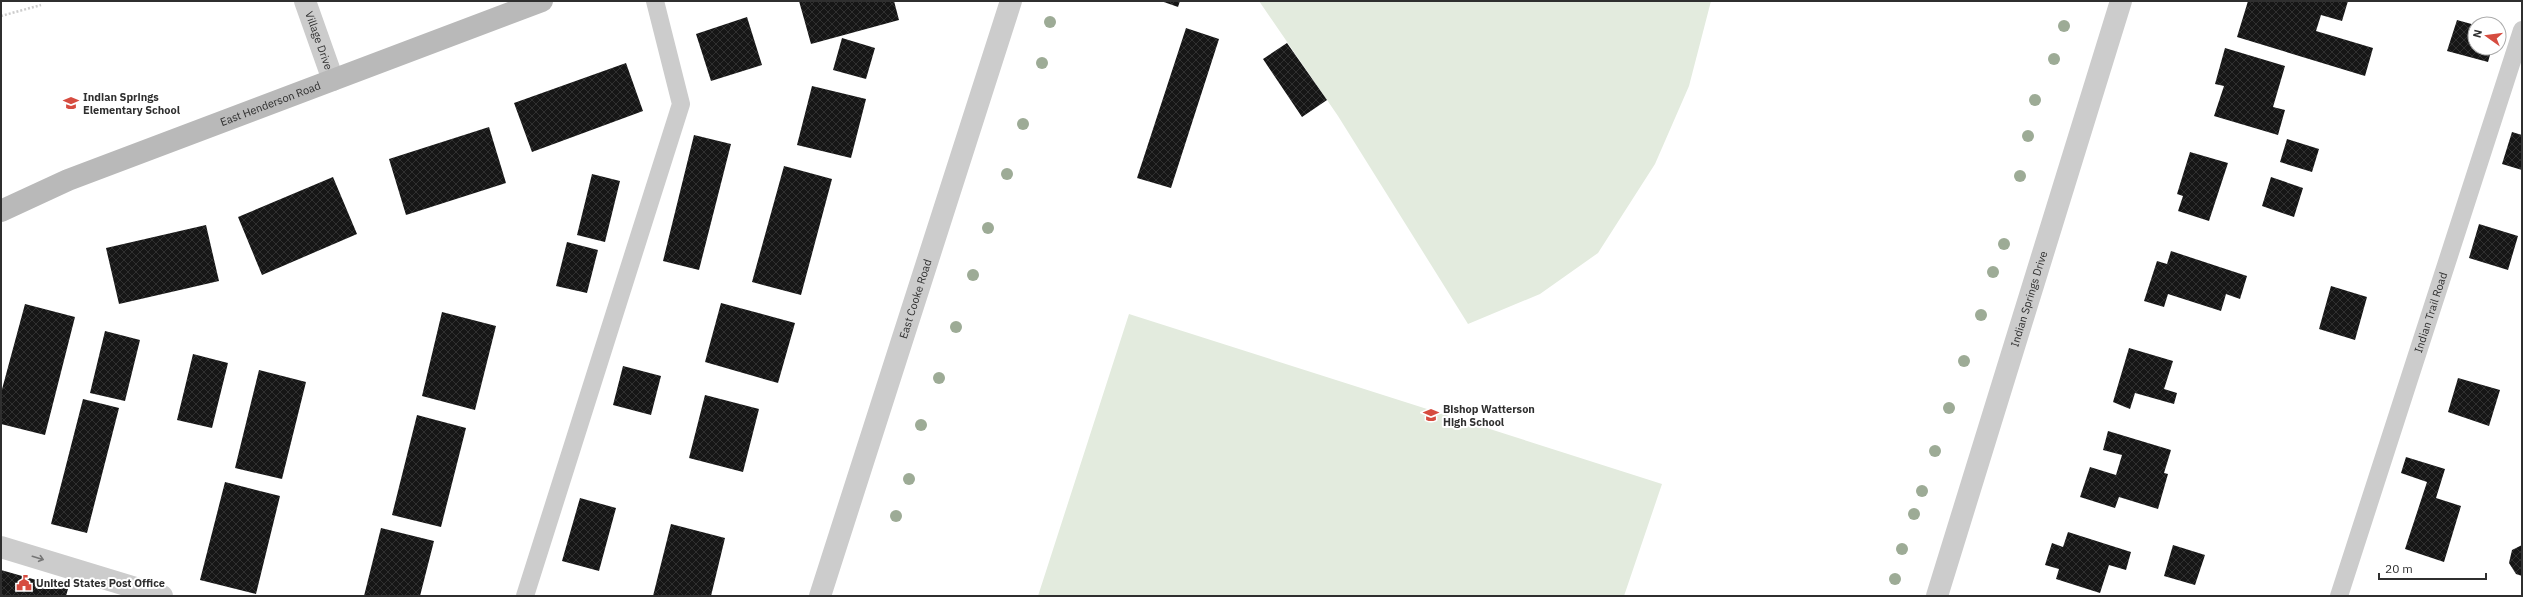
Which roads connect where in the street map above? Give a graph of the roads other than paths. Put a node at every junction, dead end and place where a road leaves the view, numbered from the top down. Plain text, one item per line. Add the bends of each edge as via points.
1 (305, 1) edge
2 (542, 1) edge
3 (655, 1) edge
4 (1011, 1) edge
5 (2121, 1) edge
6 (2522, 30) edge
7 (333, 80) junction
8 (1, 210) edge
9 (1, 547) edge
10 (162, 596) edge
11 (525, 596) edge
12 (820, 596) edge
13 (1937, 596) edge
14 (2339, 596) edge

1 - 7 street, Village Drive
2 - 7 main road, East Henderson Road
3 - 11 lane via 681,104
4 - 12 street, East Cooke Road
5 - 13 street, Indian Springs Drive
6 - 14 lane, Indian Trail Road
7 - 8 main road, East Henderson Road via 68,180
9 -> 10 street

